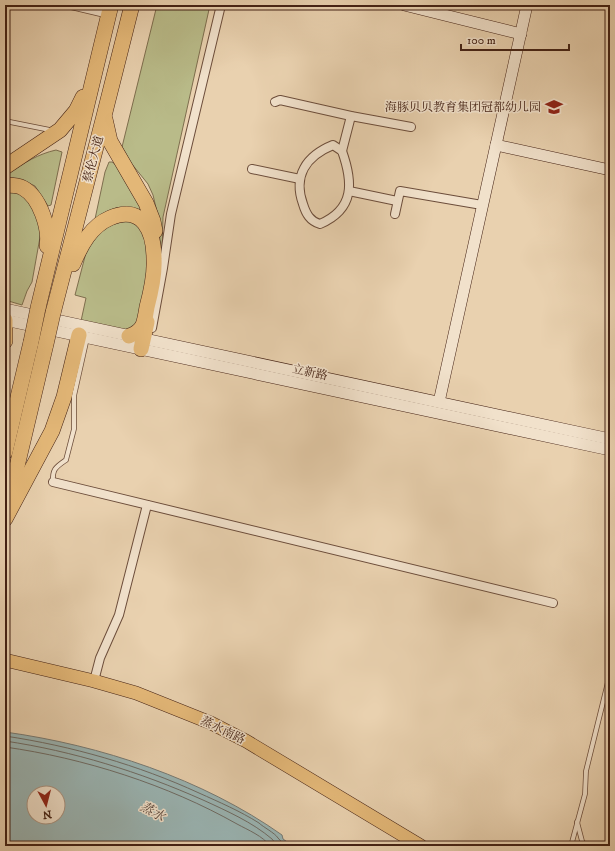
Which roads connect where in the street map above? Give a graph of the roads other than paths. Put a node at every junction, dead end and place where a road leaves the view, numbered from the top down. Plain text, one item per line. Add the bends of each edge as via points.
1 (71, 5) edge
2 (95, 5) edge
3 (132, 5) edge
4 (221, 5) edge
5 (404, 5) edge
6 (527, 5) edge
7 (108, 11) edge
8 (521, 34) junction
9 (92, 80) junction
10 (275, 102) dead end
11 (104, 116) junction
12 (351, 116) junction
13 (5, 121) edge
14 (411, 127) dead end
15 (53, 135) junction
16 (496, 145) junction
17 (342, 151) junction
18 (5, 167) edge
19 (252, 169) dead end
20 (610, 170) edge
21 (300, 179) junction
22 (5, 185) edge
23 (349, 191) junction
24 (398, 200) junction
25 (482, 205) junction
26 (394, 214) dead end
27 (38, 308) junction
28 (5, 309) edge
29 (53, 313) junction
30 (5, 320) edge
31 (83, 336) junction
32 (5, 341) edge
33 (141, 341) junction
34 (439, 402) junction
35 (610, 439) edge
36 (610, 450) edge
37 (5, 452) edge
38 (53, 482) joint
39 (147, 505) junction
40 (5, 515) edge
41 (5, 519) edge
42 (553, 602) dead end
43 (5, 660) edge
44 (5, 669) edge
45 (610, 674) edge
46 (94, 681) junction
47 (577, 822) junction
48 (405, 846) edge
49 (422, 846) edge
50 (571, 846) edge
51 (585, 846) edge

1 - 7 street
2 - 7 lane
3 - 11 highway, 蔡伦大道
4 - 33 street via 171,214 163,268
5 - 8 main road
6 - 8 main road
7 - 9 highway, 蔡伦大道
8 - 16 main road
9 - 15 highway via 69,121
9 - 27 highway, 蔡伦大道
10 - 12 street via 280,100
11 - 29 highway, 蔡伦大道
11 - 33 highway via 110,142 146,203 157,243 154,294
12 - 14 street
12 - 17 street
13 - 15 lane via 50,130
15 - 18 highway
16 - 20 main road
16 - 25 main road
17 - 21 street via 333,146 321,150 307,164
17 - 23 street via 350,179
19 - 21 street
21 - 23 street via 299,194 305,211 313,222 320,224 330,220 338,212
22 - 27 highway via 24,188 32,196 48,229
23 - 24 street
24 - 25 street via 400,191 404,191
24 - 26 street
25 - 34 main road
27 - 37 highway, bridge
28 - 33 main road, 立新路
29 - 33 highway via 80,246 95,227 115,216 133,214 140,217 149,231 153,244 151,292 143,326 137,333
29 - 40 highway, bridge
30 - 31 main road, 立新路
30 - 32 highway
31 - 33 main road, 立新路
31 - 38 lane via 74,396 74,429 66,460 56,467 52,474
31 - 41 highway via 52,431
33 - 34 main road, 立新路
33 - 36 main road, 立新路
34 - 35 main road, 立新路
38 - 39 street
39 - 42 street
39 - 46 street via 119,615 100,658
43 - 46 main road, 蒸水南路
44 - 48 main road, 蒸水南路 via 105,693 161,710 210,730 248,749
45 - 47 lane via 586,771 585,794
46 - 49 main road, 蒸水南路 via 164,703 224,729
47 - 50 lane
47 - 51 lane

